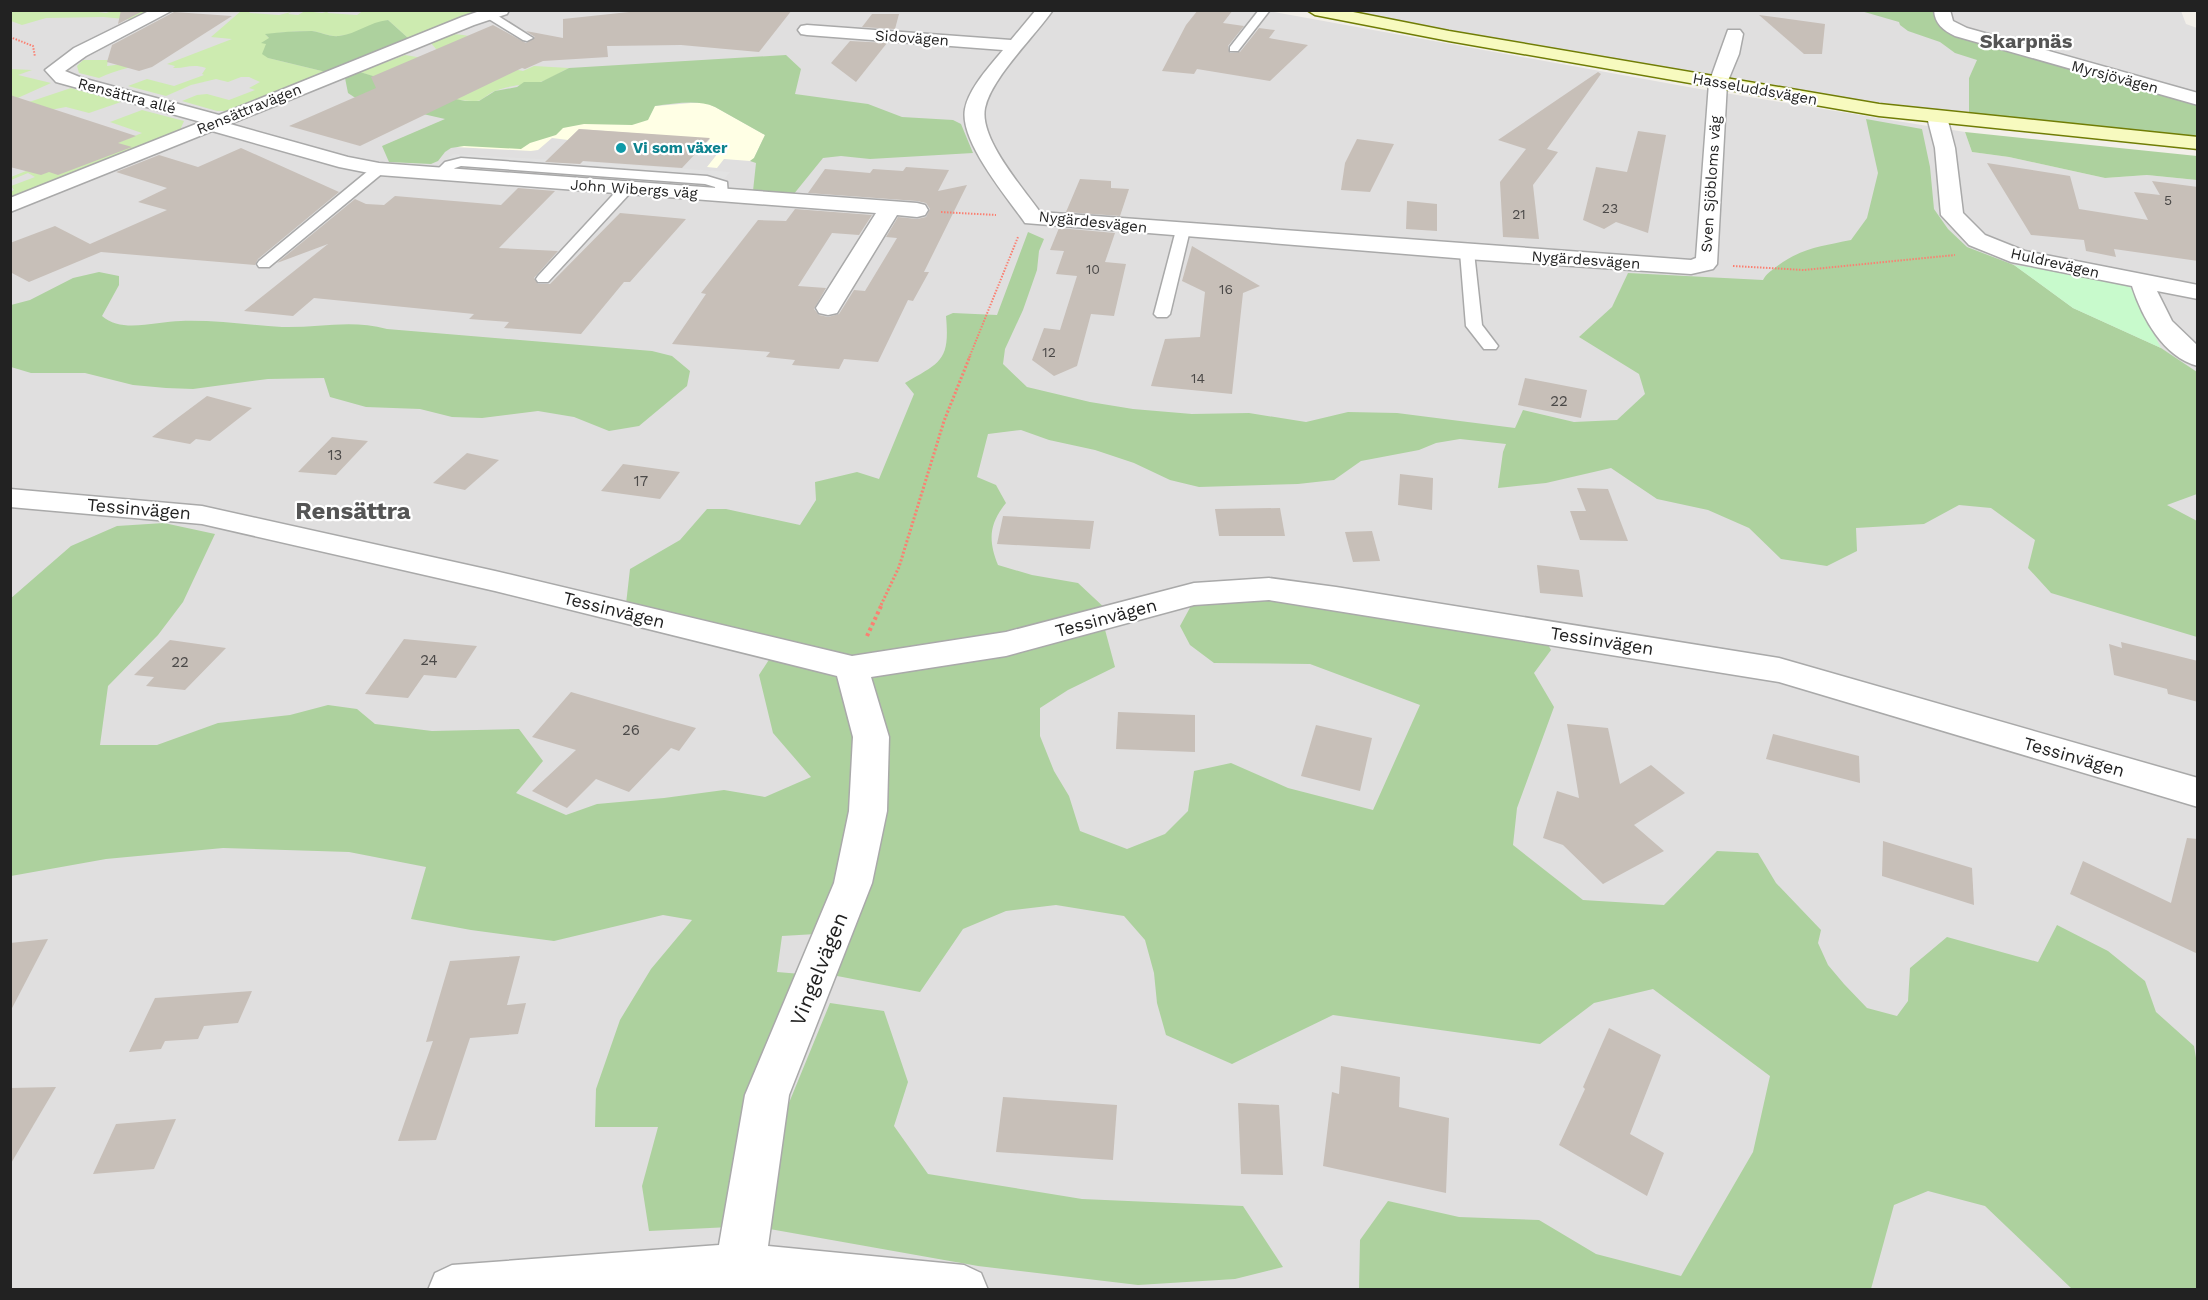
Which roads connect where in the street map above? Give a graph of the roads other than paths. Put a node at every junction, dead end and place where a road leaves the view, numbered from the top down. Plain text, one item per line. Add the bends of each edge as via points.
1 (165, 10) edge
2 (1046, 10) edge
3 (1265, 10) edge
4 (1316, 10) edge
5 (1942, 10) edge
6 (494, 12) edge
7 (807, 30) dead end
8 (1734, 34) dead end
9 (527, 38) dead end
10 (1016, 46) junction
11 (1234, 49) dead end
12 (1718, 83) junction
13 (2198, 99) edge
14 (1937, 117) junction
15 (215, 123) junction
16 (2198, 143) edge
17 (379, 169) junction
18 (620, 183) junction
19 (10, 206) edge
20 (890, 208) junction
21 (917, 210) road end
22 (1183, 230) junction
23 (1467, 252) junction
24 (264, 264) dead end
25 (1705, 264) joint
26 (543, 279) dead end
27 (2142, 282) junction
28 (2198, 292) edge
29 (828, 308) dead end
30 (1162, 314) dead end
31 (1490, 346) dead end
32 (2198, 357) edge
33 (10, 498) edge
34 (852, 668) junction
35 (2198, 793) edge
36 (740, 1268) junction
37 (452, 1290) edge
38 (964, 1290) edge

1 - 15 street, Rensättra allé via 80,52 54,70 62,78
2 - 10 street, Nygärdesvägen
3 - 11 lane
4 - 12 street, Hasseluddsvägen
5 - 13 street, Myrsjövägen via 1947,26 1961,32
6 - 9 lane, Rensättravägen
6 - 15 street, Rensättravägen
7 - 10 street, Sidovägen
8 - 12 street, Sven Sjöbloms väg
10 - 22 street, Nygärdesvägen via 975,109 983,143 1030,217
12 - 14 street, Hasseluddsvägen
12 - 25 street, Sven Sjöbloms väg
14 - 16 street, Hasseluddsvägen
14 - 27 street, Huldrevägen via 1945,148 1952,215 1977,240 2019,257
15 - 17 street, John Wibergs väg via 346,163
15 - 19 street, Rensättravägen
17 - 18 street, John Wibergs väg
17 - 24 lane
18 - 20 street, John Wibergs väg
18 - 26 lane
20 - 21 street, John Wibergs väg
20 - 29 street
22 - 23 street, Nygärdesvägen
22 - 30 lane
23 - 25 street, Nygärdesvägen via 1691,267
23 - 31 lane via 1474,326
27 - 28 street, Huldrevägen
27 - 32 street via 2164,330
33 - 34 street, Tessinvägen via 202,515
34 - 35 street, Tessinvägen via 1006,644 1194,594 1269,589 1779,670
34 - 36 street, Vingelvägen via 871,736 868,811 854,883 768,1095
36 - 37 street
36 - 38 street

